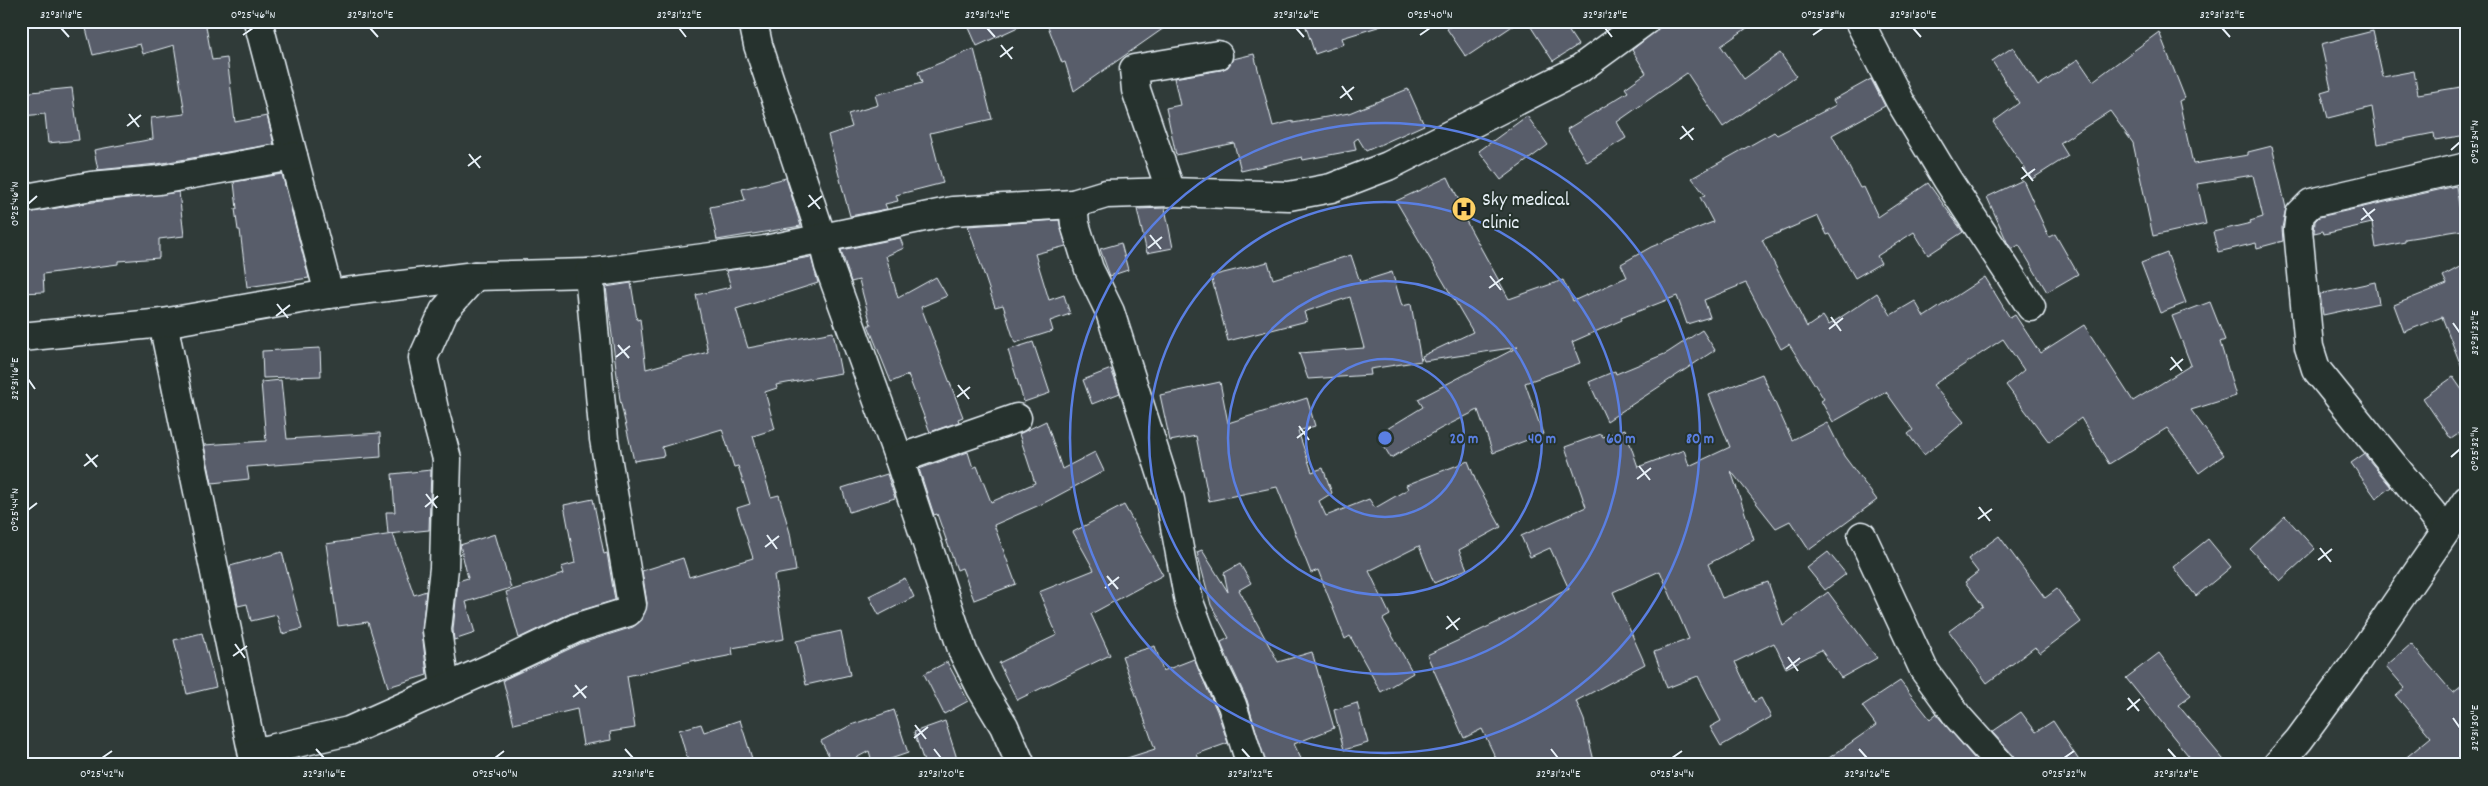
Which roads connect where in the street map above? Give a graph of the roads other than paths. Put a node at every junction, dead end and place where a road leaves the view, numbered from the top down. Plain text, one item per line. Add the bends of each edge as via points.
1 (258, 21) edge
2 (753, 21) edge
3 (1645, 21) edge
4 (1859, 21) edge
5 (1218, 55) dead end
6 (293, 156) junction
7 (2467, 167) edge
8 (1171, 192) junction
9 (21, 199) edge
10 (1073, 204) junction
11 (822, 238) junction
12 (589, 273) junction
13 (475, 276) junction
14 (329, 294) junction
15 (2031, 307) dead end
16 (164, 324) junction
17 (21, 337) edge
18 (1017, 418) dead end
19 (898, 459) junction
20 (2467, 500) edge
21 (2445, 529) junction
22 (1862, 536) dead end
23 (445, 688) junction
24 (254, 759) edge
25 (1021, 765) edge
26 (1252, 765) edge
27 (2001, 765) edge
28 (2276, 765) edge

1 - 6 street
2 - 11 street via 758,45
3 - 8 street via 1578,70 1388,166 1330,188 1289,196
4 - 15 street via 1900,101 1942,171
5 - 8 street via 1134,69 1136,90
6 - 9 street via 158,180 91,186
6 - 14 street
7 - 21 street via 2311,203 2300,214 2298,230 2309,347 2316,369
8 - 10 street via 1106,194
10 - 11 street via 953,211
10 - 26 street via 1075,224 1089,269 1110,312 1170,500 1189,602 1232,705
11 - 12 street via 765,250
11 - 19 street via 860,359
12 - 13 street
12 - 23 street via 604,438 632,605 628,612 576,628
13 - 14 street
13 - 23 street via 444,311 423,358 447,459 444,568 437,630
14 - 16 street
16 - 17 street
16 - 24 street
18 - 19 street
19 - 25 street via 964,652
20 - 21 street
21 - 28 street via 2354,666
22 - 27 street via 1924,670 1958,717
23 - 24 street via 349,731

